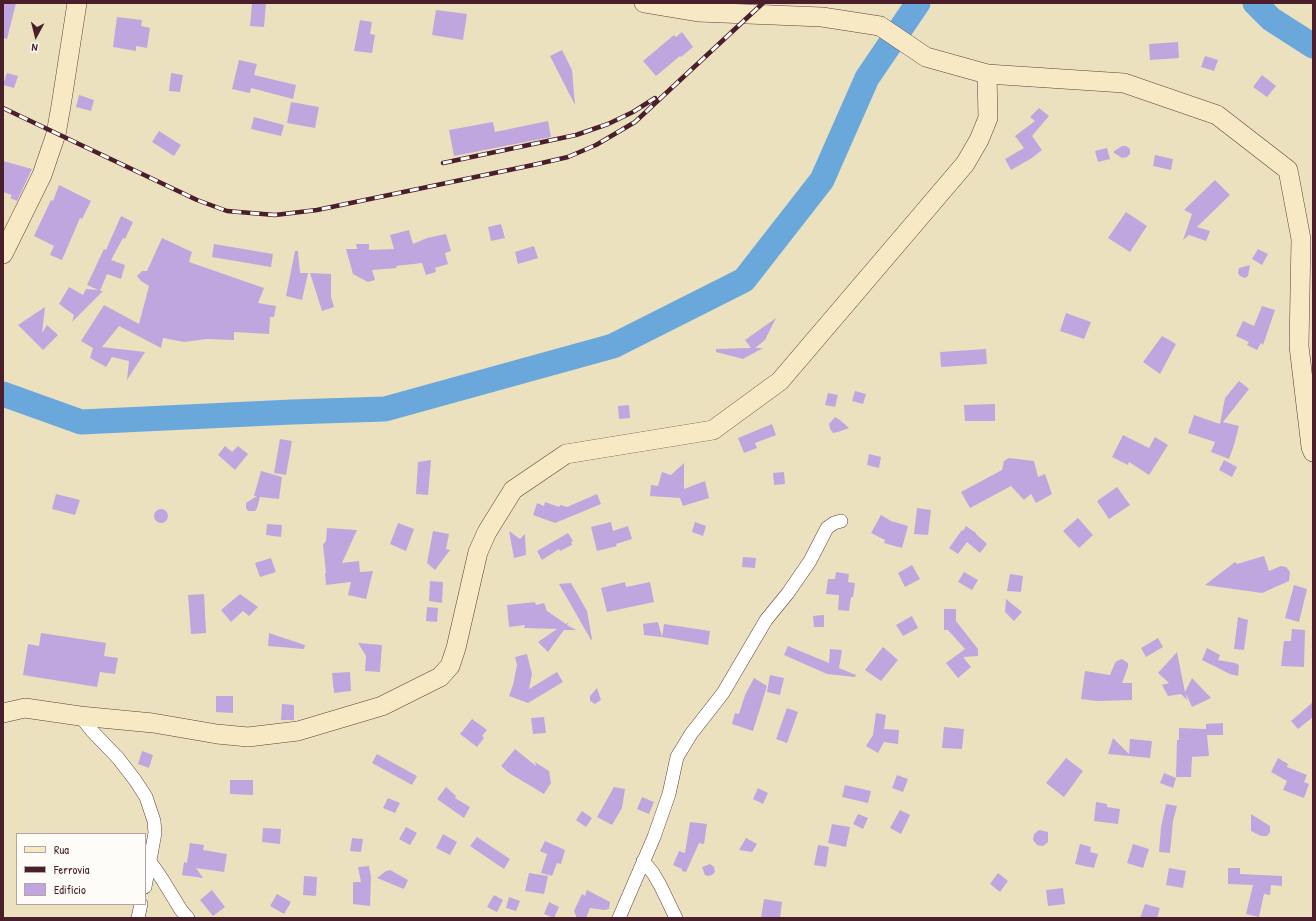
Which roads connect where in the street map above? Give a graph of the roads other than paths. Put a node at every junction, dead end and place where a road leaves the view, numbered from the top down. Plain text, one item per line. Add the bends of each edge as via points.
1 (77, 3) edge
2 (644, 3) edge
3 (704, 8) edge
4 (987, 74) junction
5 (3, 254) edge
6 (1313, 452) edge
7 (842, 521) dead end
8 (3, 712) edge
9 (80, 716) junction
10 (643, 861) junction
11 (150, 863) junction
12 (146, 881) edge
13 (141, 905) edge
14 (138, 918) edge
15 (188, 918) edge
16 (619, 918) edge
17 (676, 918) edge

1 - 5 street via 56,134 42,175
2 - 3 street
3 - 4 street via 822,17 880,26 926,58
4 - 6 street via 1124,83 1217,115 1288,170 1301,239 1299,346
4 - 9 street via 988,118 965,164 780,381 712,430 566,454 513,490 478,552 456,648 450,666 440,677 382,706 298,731 248,737 153,723
7 - 10 street via 827,528 810,561 766,620 723,693 691,734 677,757 669,794
8 - 9 street via 25,708
9 - 11 street via 118,758 146,797 156,833
10 - 16 street
10 - 17 street via 660,885
11 - 12 street
11 - 15 street
13 - 14 street

